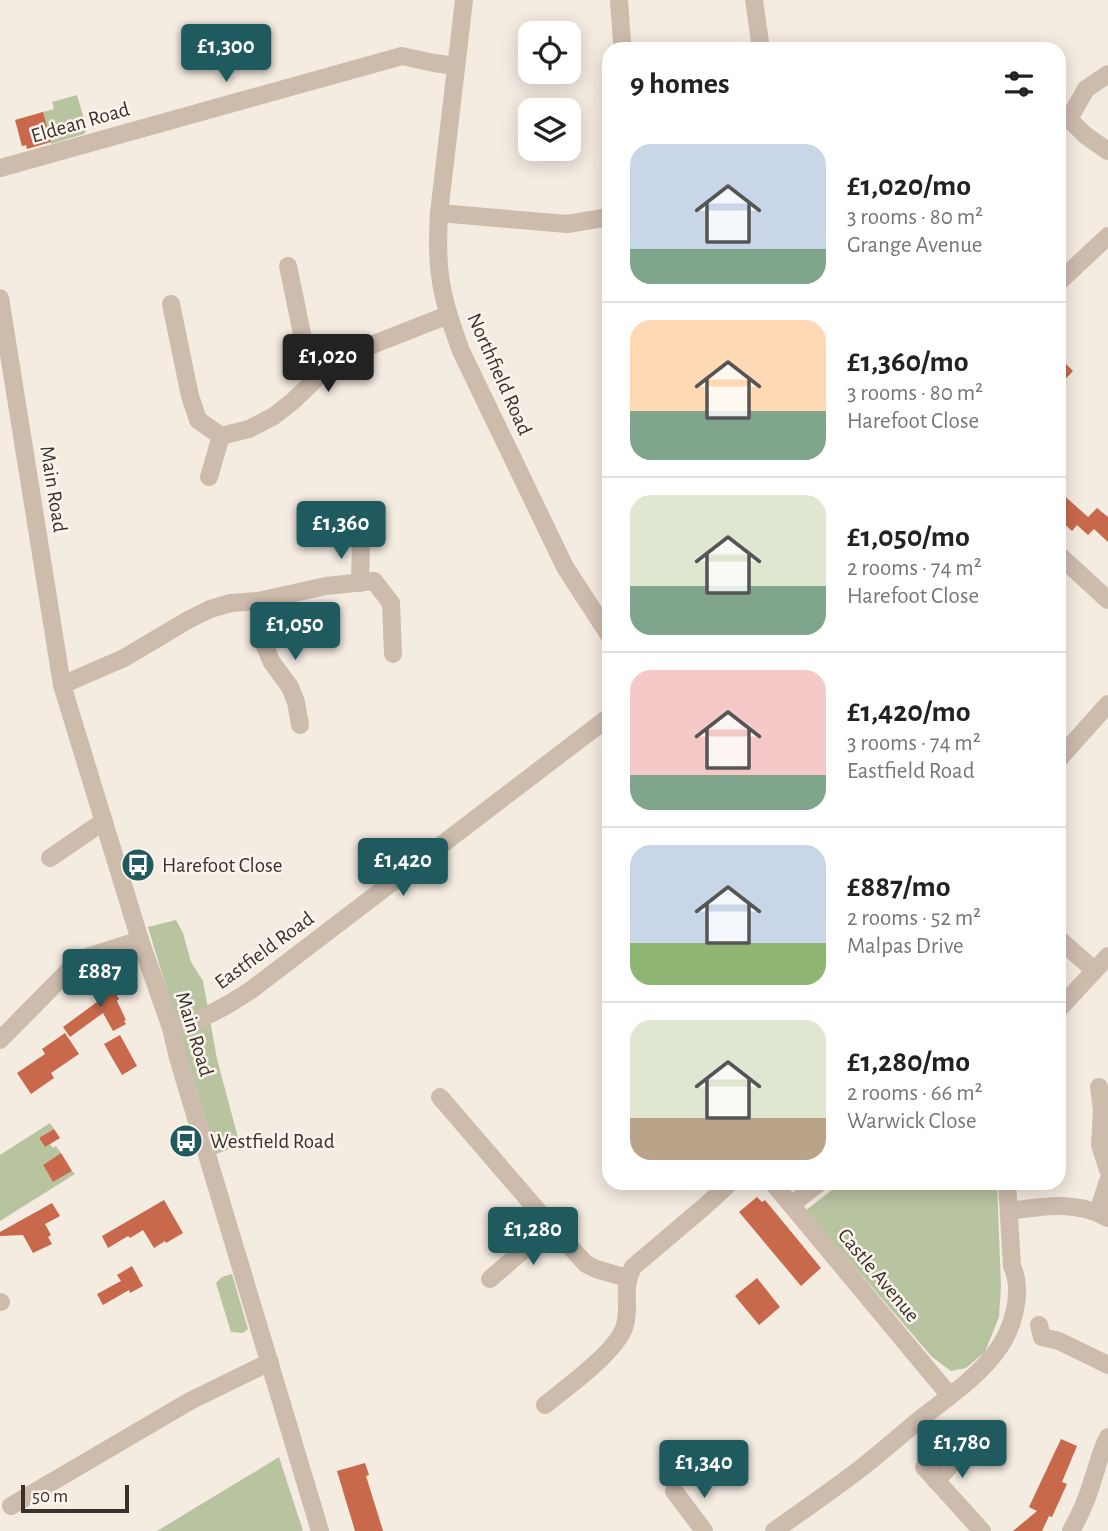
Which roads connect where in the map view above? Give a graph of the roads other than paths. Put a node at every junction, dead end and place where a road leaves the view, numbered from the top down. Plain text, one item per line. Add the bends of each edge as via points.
1 (464, 0) edge
2 (619, 0) edge
3 (754, 0) edge
4 (622, 42) dead end
5 (760, 42) edge
6 (456, 66) junction
7 (1108, 74) edge
8 (1066, 114) edge
9 (1066, 119) edge
10 (1108, 151) edge
11 (0, 168) edge
12 (439, 213) junction
13 (602, 217) edge
14 (1108, 236) edge
15 (288, 266) dead end
16 (1066, 275) edge
17 (0, 298) edge
18 (171, 304) dead end
19 (448, 315) junction
20 (321, 374) junction
21 (221, 436) junction
22 (209, 477) dead end
23 (361, 540) dead end
24 (1066, 561) edge
25 (360, 583) junction
26 (1108, 600) edge
27 (258, 601) junction
28 (602, 624) edge
29 (393, 654) dead end
30 (62, 685) junction
31 (1108, 704) edge
32 (602, 722) edge
33 (300, 725) dead end
34 (1066, 751) edge
35 (104, 821) junction
36 (50, 858) dead end
37 (140, 940) junction
38 (1066, 945) edge
39 (1108, 956) edge
40 (1094, 970) junction
41 (1066, 1001) edge
42 (171, 1028) junction
43 (0, 1040) edge
44 (1099, 1087) dead end
45 (440, 1097) dead end
46 (1105, 1110) edge
47 (1108, 1170) edge
48 (1108, 1181) edge
49 (722, 1190) edge
50 (779, 1190) edge
51 (810, 1190) edge
52 (1008, 1190) edge
53 (791, 1205) junction
54 (1009, 1211) junction
55 (1103, 1215) edge
56 (551, 1226) junction
57 (627, 1278) junction
58 (490, 1279) dead end
59 (1040, 1325) dead end
60 (270, 1362) junction
61 (1108, 1365) edge
62 (950, 1396) junction
63 (545, 1405) dead end
64 (1108, 1437) edge
65 (961, 1454) dead end
66 (674, 1491) dead end
67 (11, 1506) dead end
68 (320, 1531) edge
69 (704, 1531) edge
70 (774, 1531) edge
71 (982, 1531) edge
72 (1071, 1531) edge

1 - 6 street, Northfield Road
2 - 4 street
3 - 5 street
6 - 11 street, Eldean Road via 402,55
6 - 12 street, Northfield Road
7 - 8 street via 1086,89
9 - 10 street
12 - 13 street via 567,224
12 - 19 street, Northfield Road via 440,277
14 - 16 street
15 - 20 street via 306,353
17 - 30 street, Main Road
18 - 21 street via 198,420
19 - 20 street via 364,348
19 - 28 street, Northfield Road via 565,567
20 - 21 street via 274,416
21 - 22 street
23 - 25 street
24 - 26 street
25 - 27 street
25 - 29 street via 374,581 391,603
27 - 30 street via 210,609
27 - 33 street via 263,641 296,702
30 - 35 street, Main Road
31 - 34 street
32 - 42 street, Eastfield Road via 251,990 208,1015
35 - 36 street
35 - 37 street, Main Road
37 - 42 street, Main Road
37 - 43 street via 73,966
38 - 40 street
39 - 40 street
40 - 41 street
42 - 60 street, Main Road
44 - 46 street
45 - 56 street
46 - 47 street via 1100,1145
48 - 55 street
49 - 57 street via 633,1267
50 - 53 street, Castle Avenue
51 - 53 street
52 - 54 street
53 - 62 street, Castle Avenue
54 - 55 street via 1074,1206
54 - 62 street via 1012,1266 1017,1277 1012,1321 996,1352
56 - 57 street via 586,1264
56 - 58 street
57 - 63 street via 621,1338
59 - 61 street via 1042,1336
60 - 67 street via 190,1401
60 - 68 street, Main Road
62 - 70 street
64 - 72 street
65 - 71 street via 930,1474
66 - 69 street

